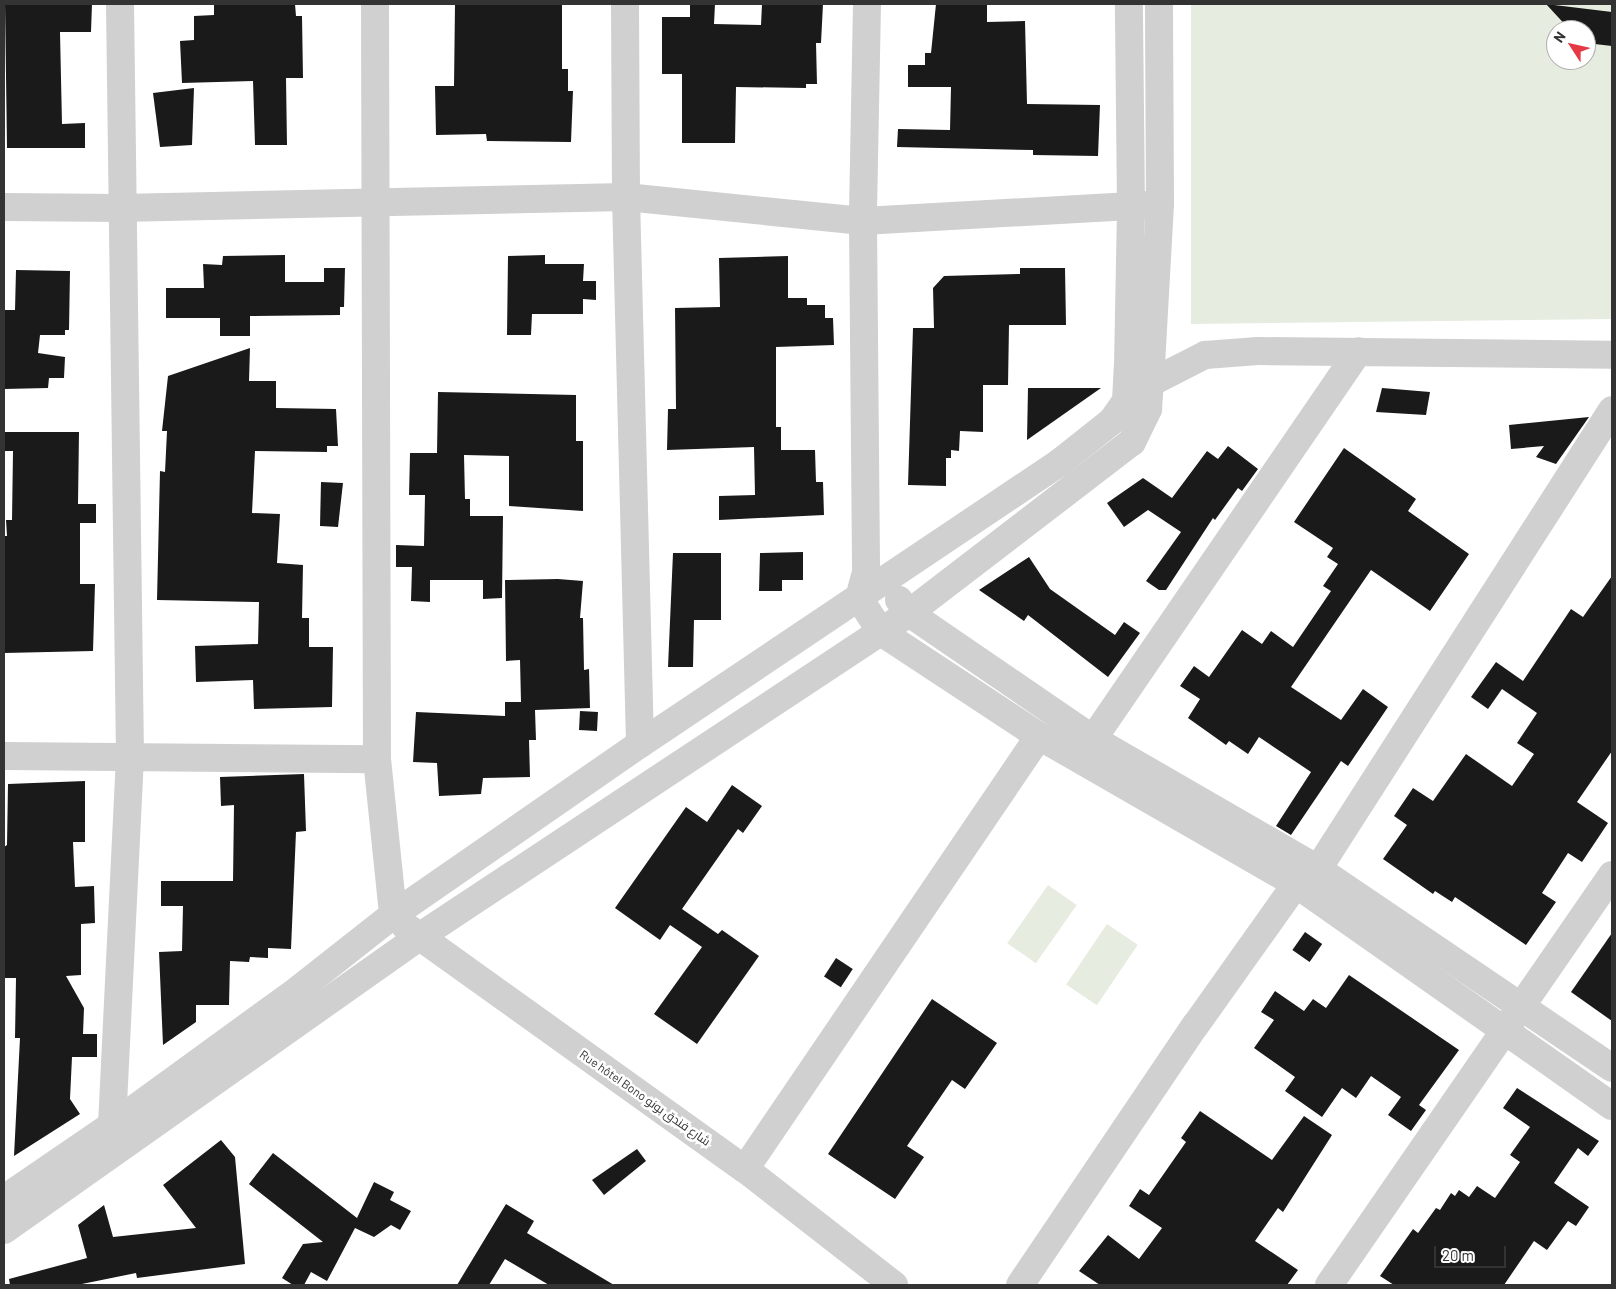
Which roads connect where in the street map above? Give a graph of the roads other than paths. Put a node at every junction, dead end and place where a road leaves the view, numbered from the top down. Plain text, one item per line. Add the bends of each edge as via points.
1 (120, 4) edge
2 (375, 4) edge
3 (625, 4) edge
4 (867, 4) edge
5 (1129, 4) edge
6 (1159, 4) edge
7 (626, 197) junction
8 (374, 202) junction
9 (1160, 203) junction
10 (4, 207) edge
11 (1131, 207) junction
12 (121, 208) junction
13 (863, 222) junction
14 (1359, 350) junction
15 (1612, 356) edge
16 (1150, 383) junction
17 (1612, 410) edge
18 (870, 584) junction
19 (909, 613) junction
20 (881, 632) junction
21 (1039, 736) junction
22 (1093, 739) junction
23 (640, 744) junction
24 (4, 756) edge
25 (130, 757) junction
26 (377, 759) junction
27 (1318, 869) junction
28 (1612, 875) edge
29 (1296, 884) junction
30 (393, 915) junction
31 (419, 937) junction
32 (1521, 1006) junction
33 (1502, 1032) junction
34 (1612, 1068) edge
35 (1612, 1106) edge
36 (112, 1125) junction
37 (745, 1169) junction
38 (4, 1199) edge
39 (4, 1230) edge
40 (894, 1285) edge
41 (1020, 1285) edge
42 (1329, 1285) edge

1 - 12 street
2 - 8 street
3 - 7 street
4 - 13 street
5 - 11 street
6 - 9 street
7 - 8 street
7 - 13 street
7 - 23 street
8 - 12 street
8 - 26 street
9 - 11 street
9 - 16 street
10 - 12 street
11 - 13 street
11 - 18 street via 1126,401 1112,421 1066,458
12 - 25 street
13 - 18 street
14 - 15 street
14 - 16 street via 1258,351 1205,356
14 - 22 street
16 - 19 street via 1148,409 1132,442
17 - 27 street
18 - 19 street
18 - 20 street
18 - 23 street
19 - 20 street
19 - 22 street
20 - 21 street
20 - 31 street
21 - 29 street
21 - 37 street
22 - 27 street
23 - 30 street
24 - 25 street
25 - 26 street
25 - 36 street
26 - 30 street
27 - 32 street
28 - 32 street
29 - 33 street
29 - 41 street via 1195,1026
30 - 31 street, Rue hôtel Bono شارع فندق بونو
30 - 36 street via 299,989
31 - 37 street, Rue hôtel Bono شارع فندق بونو
31 - 39 street
32 - 33 street
32 - 34 street
33 - 35 street
33 - 42 street
36 - 38 street
37 - 40 street, Rue hôtel Bono شارع فندق بونو

